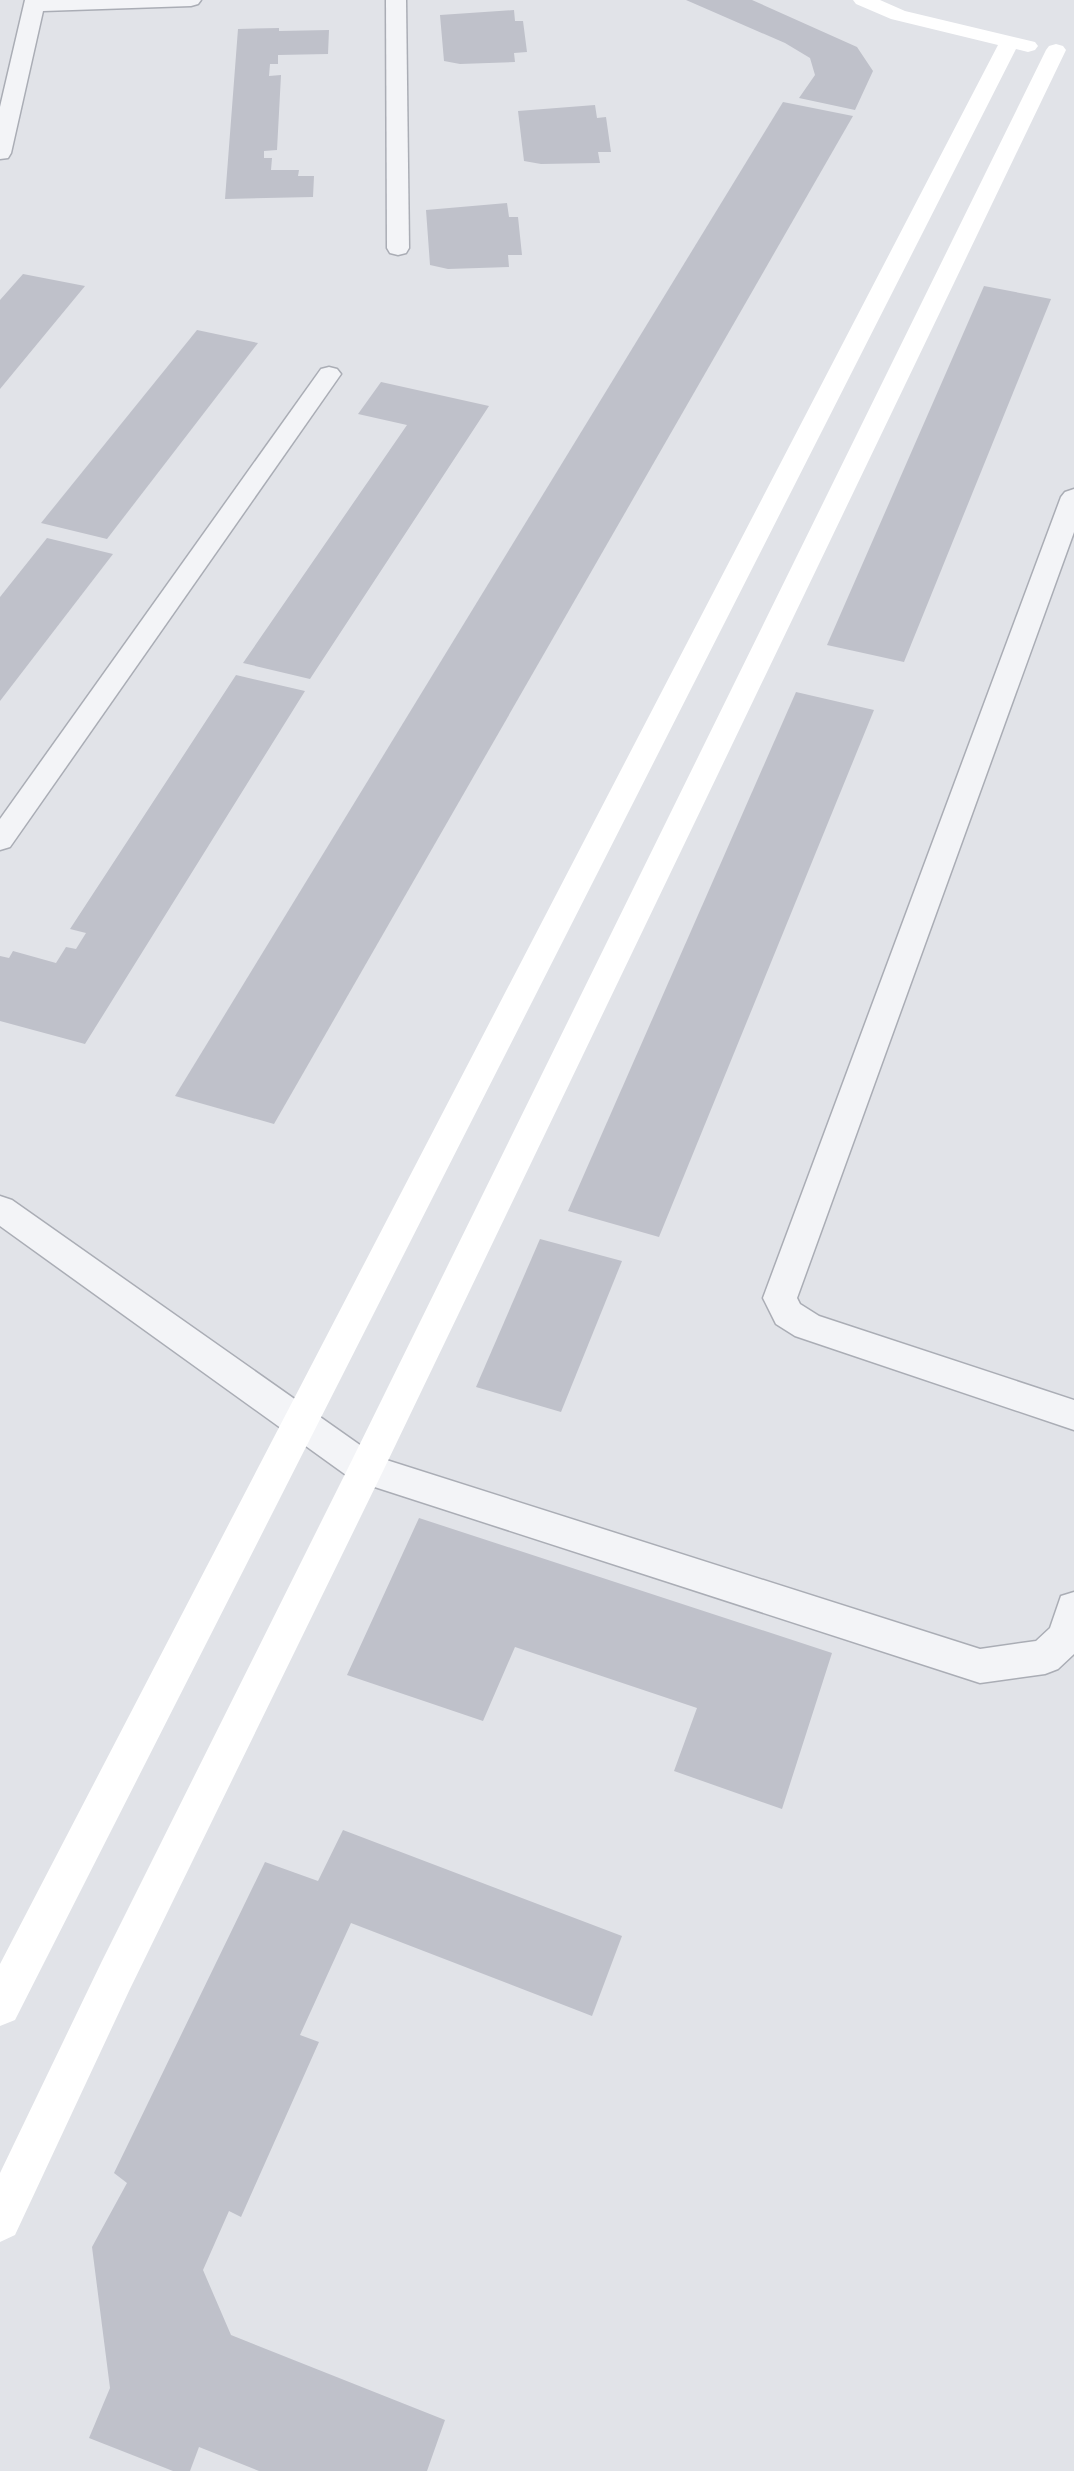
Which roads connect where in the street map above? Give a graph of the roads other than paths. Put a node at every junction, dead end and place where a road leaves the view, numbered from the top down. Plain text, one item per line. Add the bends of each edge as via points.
1 (191, 0) edge
2 (396, 0) edge
3 (863, 0) edge
4 (35, 2) edge
5 (1009, 43) junction
6 (1065, 51) edge
7 (5, 113) edge
8 (0, 153) edge
9 (398, 248) dead end
10 (329, 374) dead end
11 (1074, 496) edge
12 (0, 840) edge
13 (0, 1209) edge
14 (1074, 1415) edge
15 (300, 1424) junction
16 (366, 1469) junction
17 (1074, 1608) edge
18 (0, 2006) edge
19 (0, 2220) edge

1 - 4 street
2 - 9 street
3 - 5 main road via 897,15
4 - 7 street
5 - 6 main road
5 - 15 main road
6 - 16 main road
7 - 8 street
10 - 12 street
11 - 14 street via 780,1298 788,1314 807,1326
13 - 15 street
15 - 16 street
15 - 18 main road
16 - 17 street via 980,1666 1045,1657 1066,1637
16 - 19 main road via 115,1977

